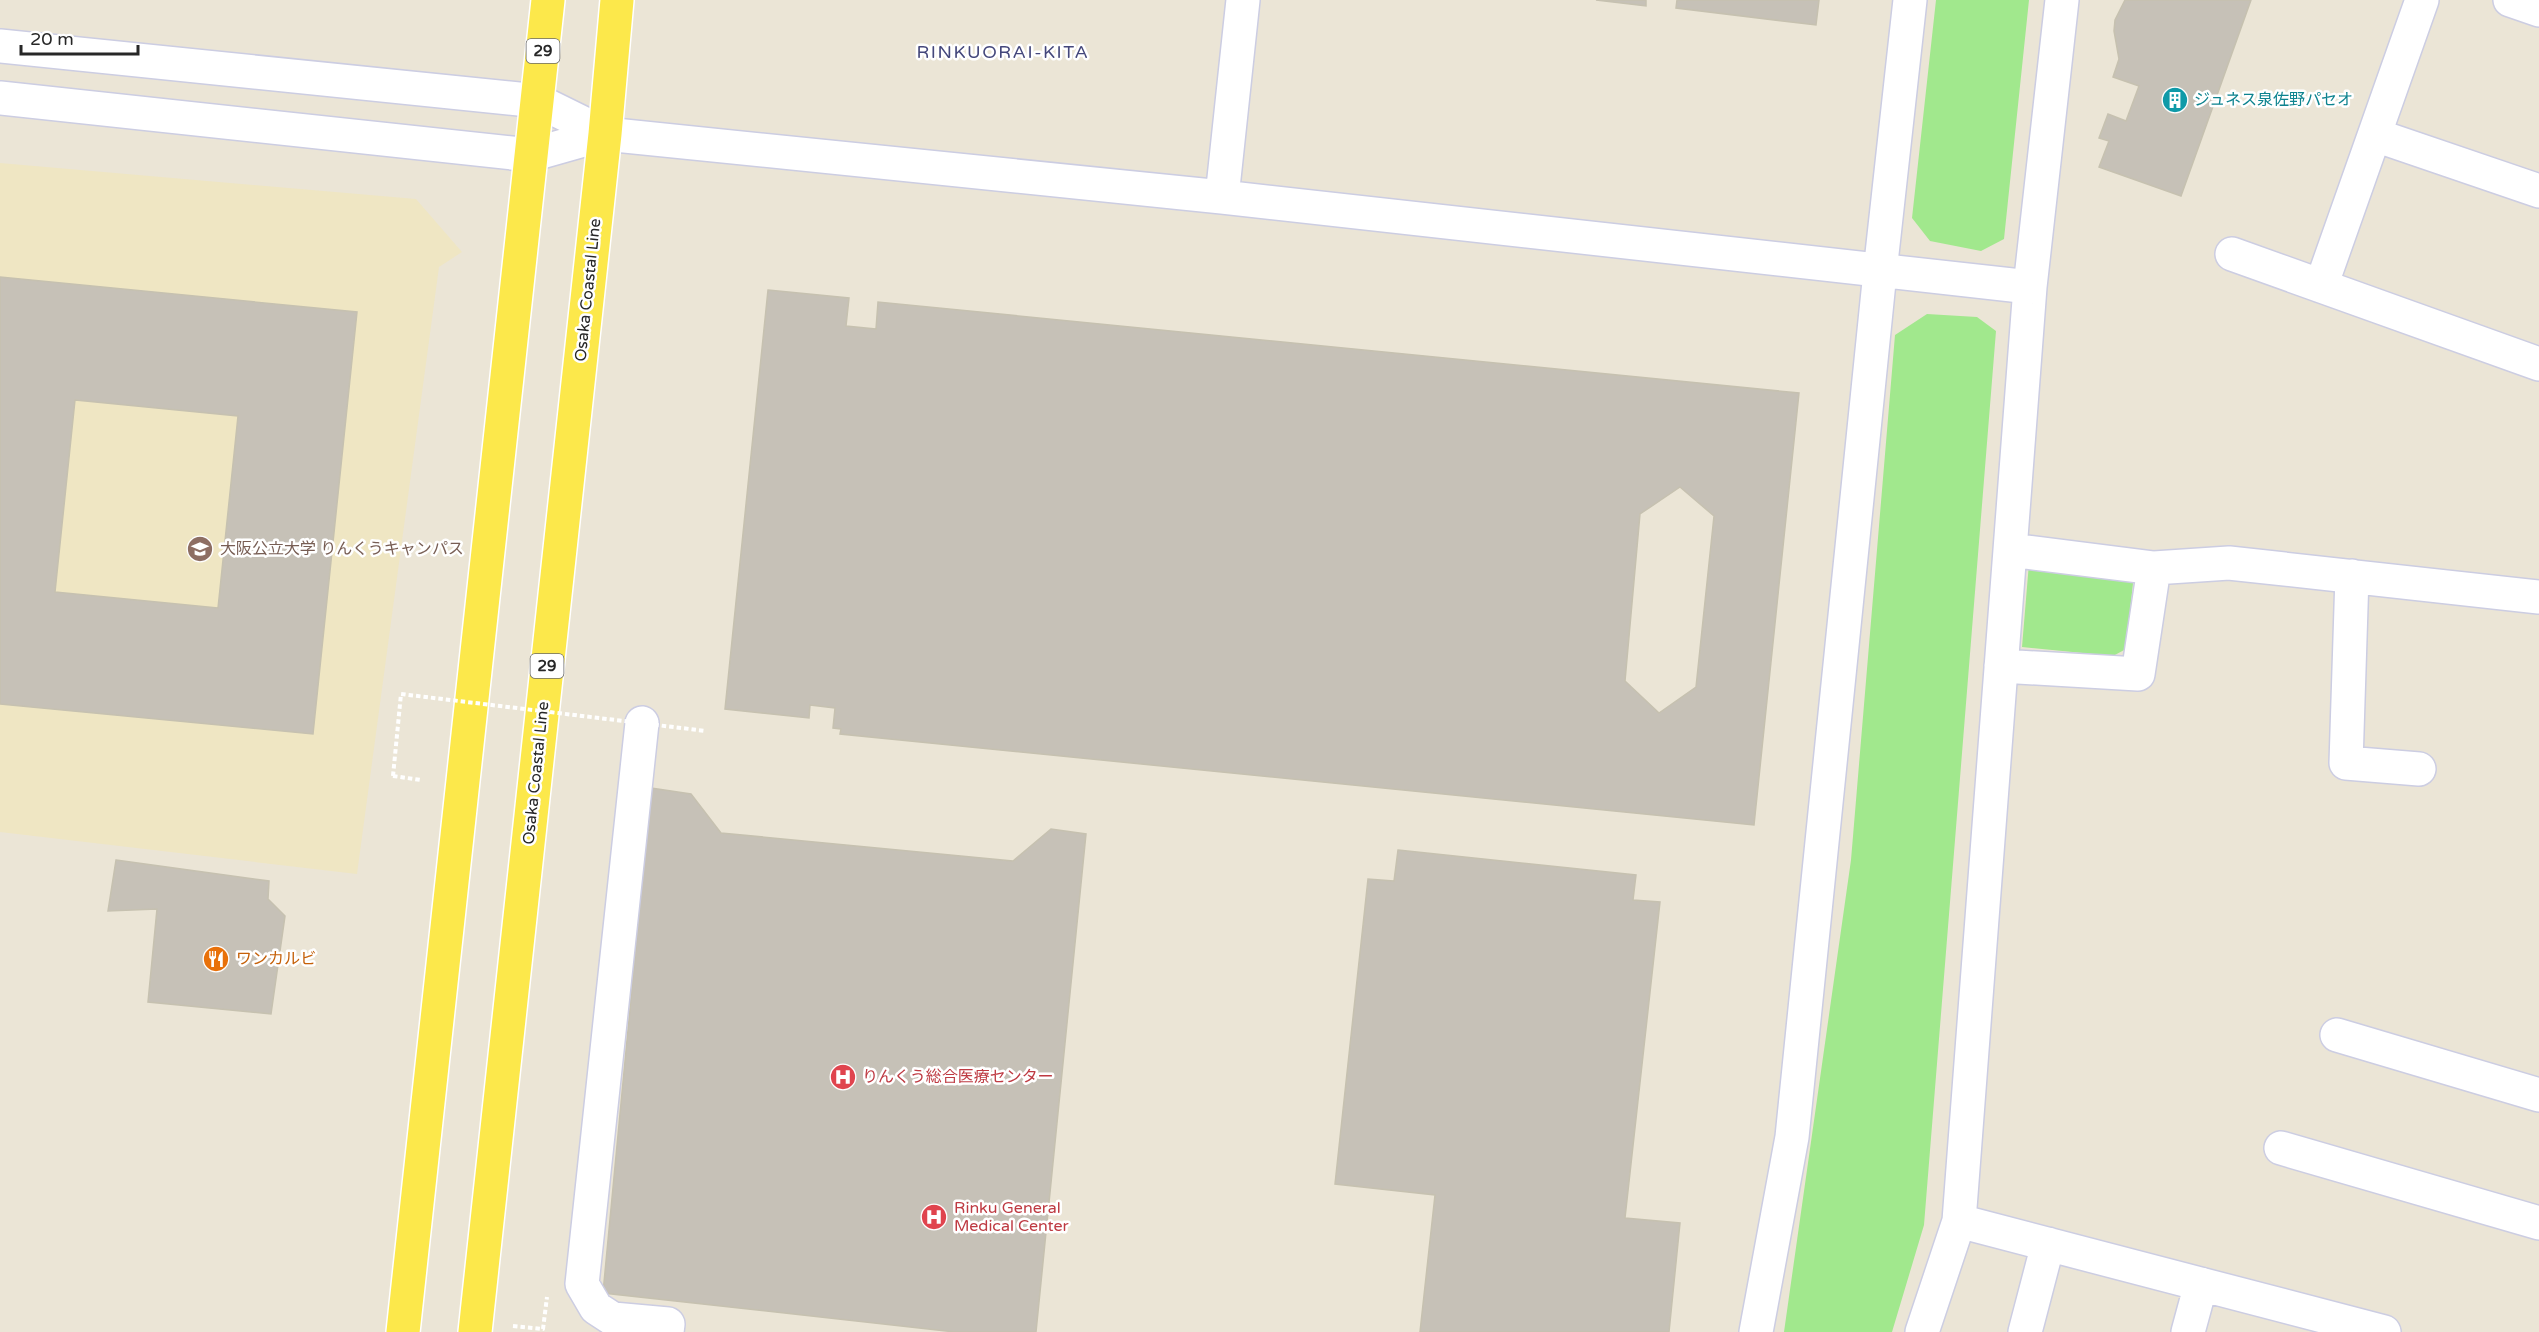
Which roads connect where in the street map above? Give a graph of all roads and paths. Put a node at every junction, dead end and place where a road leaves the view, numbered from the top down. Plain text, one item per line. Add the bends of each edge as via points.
1 (548, 0) edge
2 (617, 0) edge
3 (1243, 0) edge
4 (1910, 0) edge
5 (2062, 0) edge
6 (2422, 0) edge
7 (2510, 0) edge
8 (2539, 10) edge
9 (0, 46) edge
10 (0, 98) edge
11 (538, 101) junction
12 (605, 134) junction
13 (2375, 135) junction
14 (531, 155) junction
15 (2539, 191) edge
16 (1222, 197) junction
17 (2232, 254) dead end
18 (1880, 272) junction
19 (2321, 286) junction
20 (2030, 287) junction
21 (2539, 364) edge
22 (2010, 550) junction
23 (2154, 568) junction
24 (2352, 576) junction
25 (2539, 597) edge
26 (2001, 666) junction
27 (642, 723) junction
28 (706, 730) dead end
29 (2419, 770) dead end
30 (421, 780) dead end
31 (2337, 1035) dead end
32 (2539, 1095) edge
33 (2282, 1148) dead end
34 (1959, 1221) junction
35 (2539, 1223) edge
36 (2048, 1244) junction
37 (2200, 1284) junction
38 (513, 1326) dead end
39 (543, 1329) dead end
40 (2376, 1331) edge
41 (403, 1332) edge
42 (476, 1332) edge
43 (667, 1332) edge
44 (1756, 1332) edge
45 (1922, 1332) edge
46 (2025, 1332) edge
47 (2188, 1332) edge

1 - 11 main road, 29
2 - 12 main road, Osaka Coastal Line / 29
3 - 16 street
4 - 18 street
5 - 20 street
6 - 13 street
7 - 8 street
9 - 11 street
10 - 14 street
11 - 12 street
11 - 14 main road, 29
12 - 14 street
12 - 16 street
12 - 42 main road, Osaka Coastal Line / 29
13 - 15 street
13 - 19 street
14 - 41 main road, 29
16 - 18 street
17 - 19 street
18 - 20 street
18 - 44 street via 1792,1137
19 - 21 street
20 - 22 street
22 - 23 street
22 - 26 street
23 - 24 street via 2229,563
23 - 26 street via 2138,674
24 - 25 street
24 - 29 street via 2346,763
26 - 34 street
27 - 28 path, bridge
27 - 30 path, bridge via 401,694 393,776
27 - 43 street via 582,1284 596,1308 613,1319 668,1324
31 - 32 street
33 - 35 street
34 - 36 street
34 - 45 street
36 - 37 street
36 - 46 street
37 - 40 street
37 - 47 street
38 - 39 path

